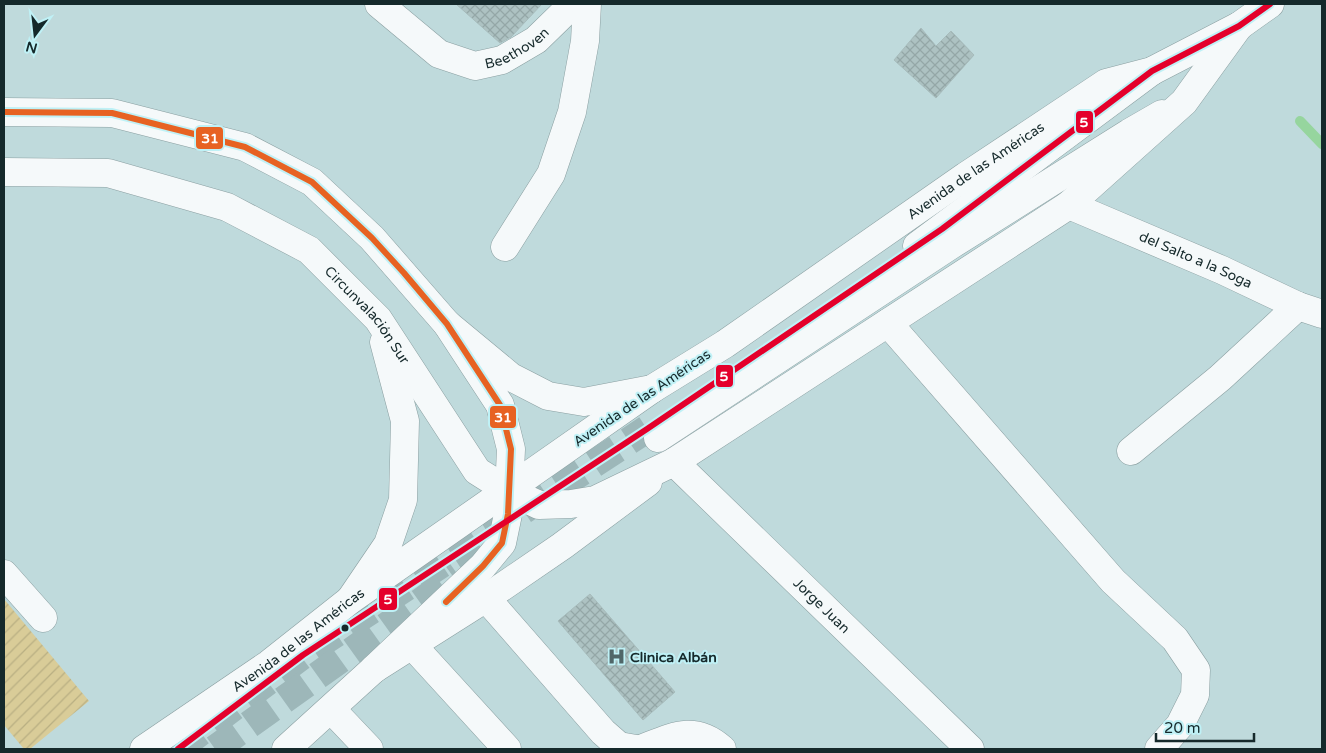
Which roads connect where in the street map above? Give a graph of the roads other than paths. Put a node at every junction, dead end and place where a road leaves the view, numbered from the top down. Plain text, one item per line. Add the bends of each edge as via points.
1 (380, 4) edge
2 (573, 4) edge
3 (587, 4) edge
4 (1270, 4) edge
5 (1239, 26) junction
6 (1152, 71) junction
7 (1184, 102) junction
8 (4, 112) edge
9 (4, 172) edge
10 (1068, 205) junction
11 (505, 247) dead end
12 (1310, 310) edge
13 (378, 319) junction
14 (888, 323) junction
15 (447, 324) junction
16 (652, 389) junction
17 (1131, 450) dead end
18 (674, 462) junction
19 (508, 490) junction
20 (4, 574) edge
21 (486, 598) junction
22 (350, 600) junction
23 (43, 618) dead end
24 (412, 645) junction
25 (374, 669) junction
26 (332, 710) junction
27 (144, 749) edge
28 (286, 749) edge
29 (369, 749) edge
30 (506, 749) edge
31 (636, 749) edge
32 (641, 749) edge
33 (722, 749) edge
34 (970, 749) edge
35 (1160, 749) edge

1 - 2 main road, Beethoven via 439,54 475,66 502,60 536,40
3 - 11 main road via 585,41 572,112 551,174
4 - 5 main road
5 - 6 main road, Avenida de las Américas
5 - 7 main road, Avenida de las Américas
6 - 7 main road, Avenida de las Américas via 942,229 652,434 1129,133
6 - 16 main road, Avenida de las Américas via 1106,83 725,344
7 - 10 main road, Avenida de las Américas
8 - 15 main road via 112,113 245,147 312,182 378,245
9 - 13 main road, Circunvalación Sur via 108,173 226,207 309,250
10 - 12 main road, del Salto a la Soga
10 - 14 main road, Avenida de las Américas
12 - 17 main road
13 - 19 main road, Circunvalación Sur via 474,467
13 - 22 main road via 405,421 403,500 388,544
14 - 18 main road, Avenida de las Américas
14 - 35 main road via 1113,581 1175,639 1196,670 1195,694 1180,725
15 - 16 main road via 510,377 548,396 584,402
15 - 19 main road via 500,405 511,449
16 - 19 main road, Avenida de las Américas
18 - 19 main road, Circunvalación Sur via 595,500 539,505
18 - 21 main road, Avenida de las Américas
18 - 34 main road, Jorge Juan
19 - 22 main road, Avenida de las Américas
19 - 25 main road via 508,514 502,543 483,566
20 - 23 main road
21 - 24 main road, Avenida de las Américas
21 - 31 main road via 603,732 619,746
22 - 27 main road, Avenida de las Américas via 268,664
24 - 25 main road, Avenida de las Américas
24 - 30 main road
25 - 26 main road, Avenida de las Américas
26 - 28 main road, Avenida de las Américas
26 - 29 main road
32 - 33 main road via 670,738 695,734

